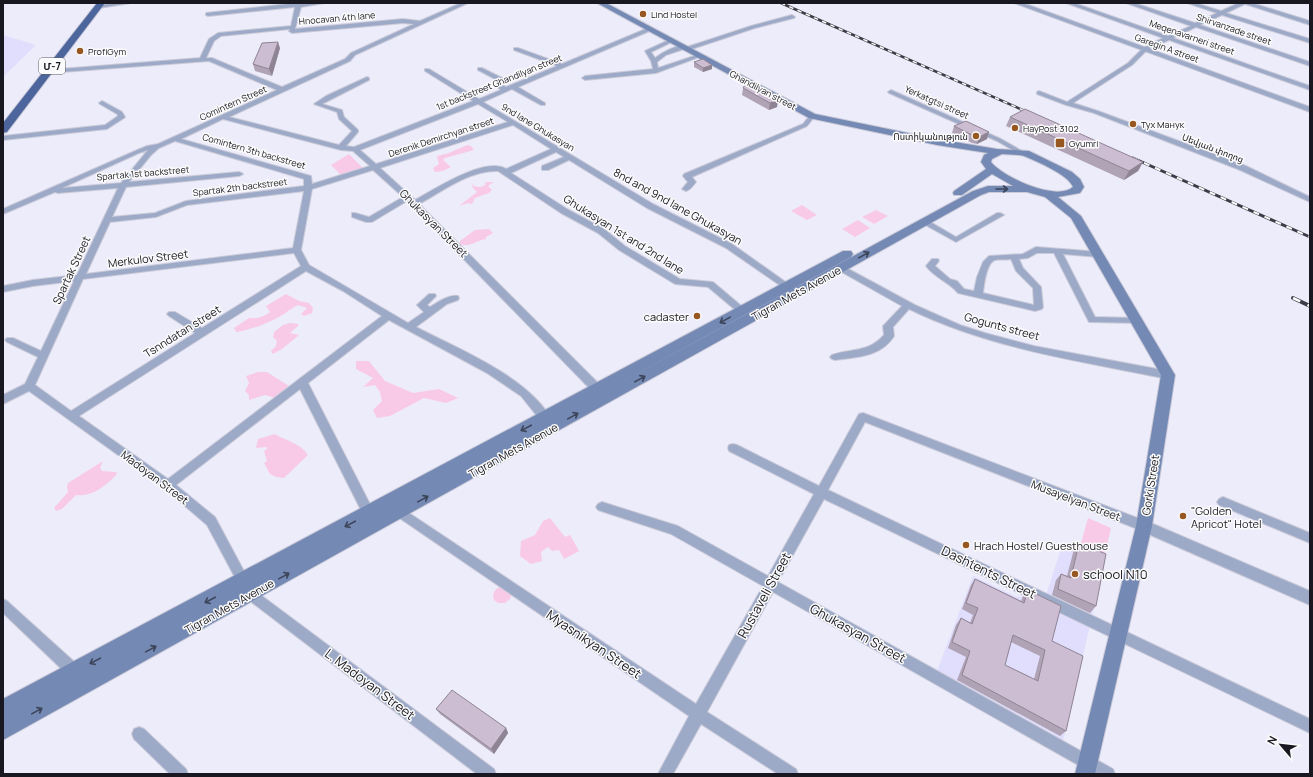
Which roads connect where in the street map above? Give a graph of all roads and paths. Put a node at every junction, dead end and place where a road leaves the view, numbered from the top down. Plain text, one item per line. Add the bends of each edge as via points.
1 (128, 3) edge
2 (322, 3) edge
3 (465, 3) edge
4 (601, 3) edge
5 (1017, 3) edge
6 (1069, 3) edge
7 (1129, 3) edge
8 (1190, 3) edge
9 (1243, 3) edge
10 (1247, 3) edge
11 (100, 4) edge
12 (299, 4) edge
13 (1222, 13) junction
14 (208, 14) dead end
15 (792, 17) dead end
16 (1310, 22) edge
17 (421, 23) junction
18 (1196, 26) junction
19 (293, 27) junction
20 (650, 29) junction
21 (1167, 38) junction
22 (671, 41) junction
23 (1310, 42) edge
24 (685, 48) junction
25 (516, 49) dead end
26 (1145, 49) junction
27 (699, 56) junction
28 (203, 58) junction
29 (654, 61) junction
30 (1310, 64) edge
31 (562, 66) junction
32 (480, 69) dead end
33 (427, 70) dead end
34 (49, 71) junction
35 (656, 71) junction
36 (585, 78) dead end
37 (366, 79) dead end
38 (513, 87) junction
39 (1310, 88) edge
40 (280, 89) junction
41 (506, 90) junction
42 (891, 92) dead end
43 (1039, 93) dead end
44 (479, 101) junction
45 (102, 103) dead end
46 (543, 104) dead end
47 (1068, 104) junction
48 (1310, 110) edge
49 (812, 116) junction
50 (223, 118) junction
51 (513, 123) junction
52 (3, 130) edge
53 (3, 138) edge
54 (175, 139) junction
55 (937, 142) junction
56 (159, 146) junction
57 (149, 147) junction
58 (341, 148) junction
59 (355, 149) junction
60 (557, 149) junction
61 (1018, 151) junction
62 (997, 152) junction
63 (570, 157) junction
64 (989, 166) junction
65 (375, 168) junction
66 (545, 168) dead end
67 (586, 168) joint
68 (506, 172) junction
69 (239, 174) dead end
70 (123, 185) junction
71 (308, 188) junction
72 (686, 189) dead end
73 (1027, 189) junction
74 (50, 191) junction
75 (1074, 192) junction
76 (1049, 195) junction
77 (408, 197) junction
78 (1310, 200) edge
79 (415, 203) junction
80 (3, 212) edge
81 (355, 215) dead end
82 (1000, 215) dead end
83 (1075, 216) junction
84 (107, 220) junction
85 (924, 222) junction
86 (297, 250) junction
87 (1057, 251) junction
88 (1098, 254) junction
89 (1014, 257) junction
90 (935, 261) dead end
91 (306, 267) junction
92 (841, 268) junction
93 (79, 278) junction
94 (3, 289) edge
95 (792, 289) junction
96 (978, 295) junction
97 (455, 298) dead end
98 (439, 306) junction
99 (908, 306) junction
100 (742, 311) junction
101 (431, 312) junction
102 (172, 314) dead end
103 (388, 316) junction
104 (1136, 321) junction
105 (410, 326) junction
106 (202, 332) junction
107 (10, 340) dead end
108 (43, 356) junction
109 (835, 357) dead end
110 (1168, 375) junction
111 (302, 382) junction
112 (29, 386) junction
113 (601, 394) junction
114 (3, 400) edge
115 (71, 416) junction
116 (863, 417) joint
117 (549, 422) junction
118 (734, 448) dead end
119 (168, 485) junction
120 (821, 492) junction
121 (1222, 502) dead end
122 (602, 507) dead end
123 (399, 512) junction
124 (372, 520) junction
125 (1144, 526) junction
126 (1310, 538) edge
127 (770, 584) junction
128 (247, 588) junction
129 (1310, 598) edge
130 (3, 605) edge
131 (1118, 634) junction
132 (75, 672) junction
133 (3, 710) edge
134 (698, 714) junction
135 (1310, 726) edge
136 (3, 730) edge
137 (139, 734) dead end
138 (1086, 768) edge
139 (181, 774) edge
140 (489, 774) edge
141 (665, 774) edge
142 (791, 774) edge
143 (1108, 774) edge

1 - 11 street
2 - 12 street
3 - 17 street, Comintern Street
4 - 20 main road, Ghandilyan street
5 - 26 street, Garegin A street
6 - 21 street, Meqenavarneri street
7 - 18 street, Shirvanzade street
8 - 13 street
9 - 13 street
10 - 16 street
11 - 34 highway, Մ-7
12 - 14 street
12 - 19 street
13 - 18 street
13 - 23 street
15 - 24 street
17 - 19 street, Hnocavan 4th lane via 403,21 292,32
17 - 40 street, Comintern Street via 349,57 348,60
18 - 21 street
18 - 30 street, Shirvanzade street
19 - 28 street, Hnocavan 4th lane via 215,35
20 - 22 main road, Ghandilyan street
20 - 31 street, 1st backstreet Ghandilyan street
21 - 26 street
21 - 39 street, Meqenavarneri street
22 - 24 main road, Ghandilyan street
22 - 29 street via 648,51
24 - 27 main road, Ghandilyan street
24 - 29 street via 664,54
25 - 31 street
26 - 47 street via 1130,64
26 - 48 street, Garegin A street
27 - 35 street
27 - 49 main road, Ghandilyan street
28 - 34 street
28 - 40 street
29 - 35 street
31 - 38 street, 1st backstreet Ghandilyan street
32 - 41 street via 500,79 498,85
33 - 44 street, 9nd lane Ghukasyan
34 - 52 highway, Մ-7
35 - 36 street
37 - 58 street via 317,104 340,111 341,118 356,131
38 - 41 street, 1st backstreet Ghandilyan street
38 - 46 street
40 - 50 street, Comintern Street
40 - 57 street
41 - 44 street, 1st backstreet Ghandilyan street
42 - 61 street, Yerkatgtsi street
43 - 47 street, Սեվյան փողոց
44 - 51 street, 9nd lane Ghukasyan
44 - 59 street, 1st backstreet Ghandilyan street
45 - 53 street via 120,112 122,118 107,126
47 - 78 street, Սեվյան փողոց via 1096,112 1242,168
49 - 55 main road, Ghandilyan street
49 - 72 street via 805,125 688,176 692,182
50 - 54 street, Comintern Street
50 - 58 street
51 - 60 street, 9nd lane Ghukasyan
51 - 65 street, Derenik Demirchyan street
54 - 56 street, Comintern Street
54 - 71 street, Comintern 3th backstreet via 308,178
55 - 62 main road, Ghandilyan street
55 - 64 main road, Ghandilyan street
56 - 57 street, Comintern Street
56 - 70 street, Spartak Street via 148,153
57 - 74 street, Comintern Street
58 - 59 street
59 - 65 street, Ghukasyan Street
60 - 63 street, 9nd lane Ghukasyan
60 - 68 street
61 - 62 main road, Ghandilyan street
61 - 75 main road via 1074,178 1078,187
62 - 64 main road, Tigran Mets Avenue via 988,157
63 - 66 street
63 - 67 street, 9nd lane Ghukasyan
64 - 73 main road, Ghandilyan street
64 - 95 main road, Tigran Mets Avenue via 968,188
65 - 71 street, Spartak 2th backstreet
65 - 77 street, Ghukasyan Street
67 - 95 street, 8nd and 9nd lane Ghukasyan via 650,206 729,246
68 - 79 street, Ghukasyan 1st and 2nd lane via 492,167 460,179
68 - 100 street, Ghukasyan 1st and 2nd lane via 678,282 710,284
69 - 70 street, Spartak 1st backstreet
70 - 74 street, Spartak 1st backstreet
70 - 84 street, Spartak Street
71 - 84 street, Spartak 2th backstreet via 186,203 156,215
71 - 86 street
73 - 76 main road
85 -> 73 main road, Tigran Mets Avenue via 984,190
74 - 80 street, Comintern Street
75 - 76 main road via 1066,195
75 - 83 main road
76 - 83 main road
77 - 79 street, Ghukasyan Street
77 - 81 street via 369,220
79 - 113 street, Ghukasyan Street
82 - 85 street via 956,240
83 - 88 main road
84 - 93 street, Spartak Street
92 -> 85 main road, Tigran Mets Avenue
86 - 91 street
86 - 93 street, Merkulov Street
87 - 88 street
87 - 89 street via 1036,250 1028,256
87 - 104 street via 1092,320
88 - 104 main road
89 - 96 street via 992,258 987,262
89 - 96 street via 1019,269 1037,288 1039,308
90 - 96 street via 930,266 946,281 954,283 961,291
91 - 103 street
91 - 106 street, Tsnndatan street via 253,297
92 - 95 main road, Tigran Mets Avenue
92 - 99 street, Gogunts street
93 - 94 street, Merkulov Street
93 - 108 street, Spartak Street
95 - 100 main road, Tigran Mets Avenue
113 -> 95 main road, Tigran Mets Avenue
97 - 98 street
98 - 101 street
98 - 101 street via 431,298 421,305
99 - 109 street via 888,326 889,336 881,346 872,351
99 - 110 street, Gogunts street via 959,327 1016,344
100 -> 113 main road, Tigran Mets Avenue
101 - 105 street
102 - 106 street
103 - 105 street
103 - 111 street
104 - 110 main road
105 - 117 street via 490,370 525,393
106 - 115 street, Tsnndatan street
107 - 108 street
108 - 112 street, Spartak Street
110 - 125 main road, Gorki Street
111 - 119 street
111 - 124 street
112 - 114 street
112 - 115 street, Madoyan Street
113 - 117 main road, Tigran Mets Avenue
115 - 119 street, Madoyan Street
116 - 120 street, Rustaveli Street
116 - 125 street, Musayelyan Street
123 -> 117 main road, Tigran Mets Avenue
117 -> 124 main road, Tigran Mets Avenue
118 - 120 street, Dashtents Street
119 - 128 street, Madoyan Street via 211,521
120 - 127 street, Rustaveli Street
120 - 131 street, Dashtents Street
121 - 126 street
122 - 127 street, Ghukasyan Street via 674,530
123 - 124 main road, Tigran Mets Avenue
123 - 134 street, Myasnikyan Street
124 - 128 main road, Tigran Mets Avenue
125 - 129 street, Musayelyan Street
125 - 131 main road, Gorki Street
127 - 134 street, Rustaveli Street
127 - 138 street, Ghukasyan Street
128 -> 132 main road, Tigran Mets Avenue
136 -> 128 main road, Tigran Mets Avenue
128 - 140 street, L. Madoyan Street
130 - 132 street
131 - 135 street, Dashtents Street
131 - 138 main road, Gorki Street
132 - 133 main road, Tigran Mets Avenue
134 - 141 street, Rustaveli Street
134 - 142 street, Myasnikyan Street
137 - 139 street
138 - 143 street, Ghukasyan Street

